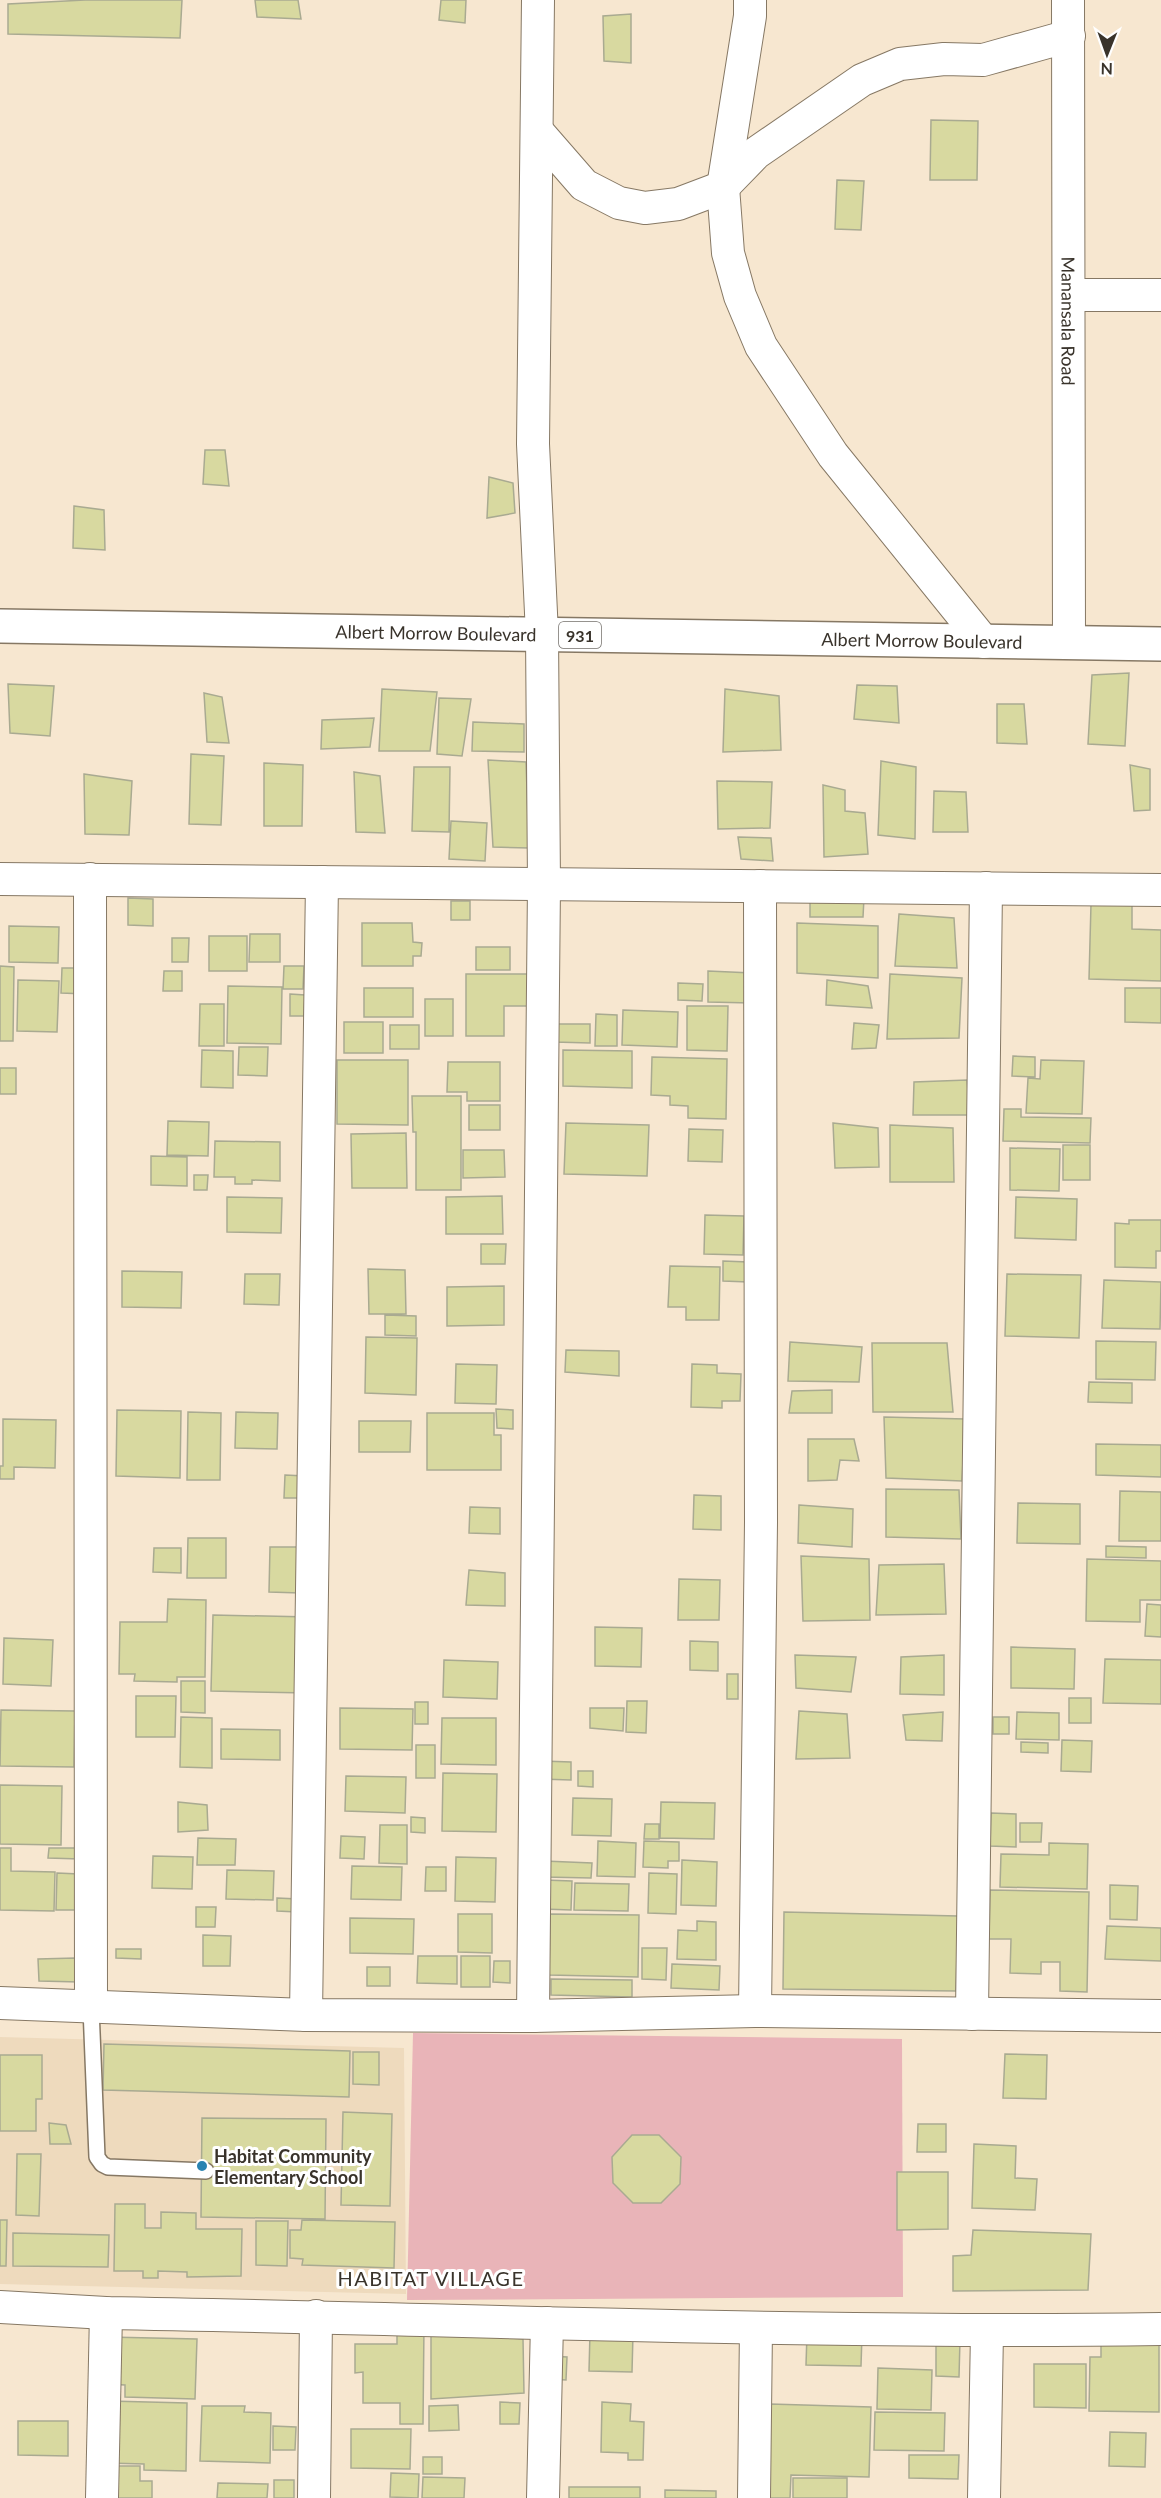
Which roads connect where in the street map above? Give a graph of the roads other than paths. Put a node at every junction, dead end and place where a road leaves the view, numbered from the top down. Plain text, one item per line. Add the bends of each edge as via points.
1 (538, 0) edge
2 (750, 0) edge
3 (1068, 0) edge
4 (1069, 36) junction
5 (537, 131) junction
6 (723, 187) junction
7 (1070, 295) junction
8 (1161, 295) edge
9 (0, 626) edge
10 (542, 634) junction
11 (984, 642) junction
12 (1069, 643) junction
13 (1161, 644) edge
14 (0, 879) edge
15 (90, 879) junction
16 (322, 882) junction
17 (544, 884) junction
18 (760, 886) junction
19 (986, 888) junction
20 (1161, 890) edge
21 (0, 2003) edge
22 (91, 2008) junction
23 (755, 2012) junction
24 (972, 2014) junction
25 (306, 2015) junction
26 (533, 2016) junction
27 (1161, 2016) edge
28 (206, 2171) dead end
29 (0, 2307) edge
30 (106, 2313) junction
31 (316, 2316) junction
32 (547, 2323) junction
33 (756, 2328) junction
34 (1161, 2329) edge
35 (987, 2332) junction
36 (102, 2498) edge
37 (314, 2498) edge
38 (543, 2498) edge
39 (754, 2498) edge
40 (984, 2498) edge

1 - 5 street
2 - 6 street
3 - 4 street, Manansala Road
4 - 6 street via 983,60 900,64 862,80 756,153
4 - 7 street, Manansala Road
5 - 6 street via 584,185 619,203 645,208 678,204
5 - 10 street via 533,444
6 - 11 street via 728,253 740,296 761,346 833,455
7 - 8 street
7 - 12 street, Manansala Road
9 - 10 highway, Albert Morrow Boulevard / 931
10 - 11 highway, Albert Morrow Boulevard / 931
10 - 17 street
11 - 12 highway, Albert Morrow Boulevard / 931
12 - 13 highway, Albert Morrow Boulevard / 931
14 - 15 street
15 - 16 street
15 - 22 street
16 - 17 street
16 - 25 street
17 - 18 street
17 - 26 street
18 - 19 street
18 - 23 street via 761,1522
19 - 20 street
19 - 24 street
21 - 22 street
22 - 25 street
22 - 28 lane via 97,2157 108,2167
23 - 24 street
23 - 26 street
24 - 27 street
25 - 26 street
29 - 30 street
30 - 31 street
30 - 36 street
31 - 32 street
31 - 37 street
32 - 33 street
32 - 38 street
33 - 35 street
33 - 39 street
34 - 35 street
35 - 40 street

